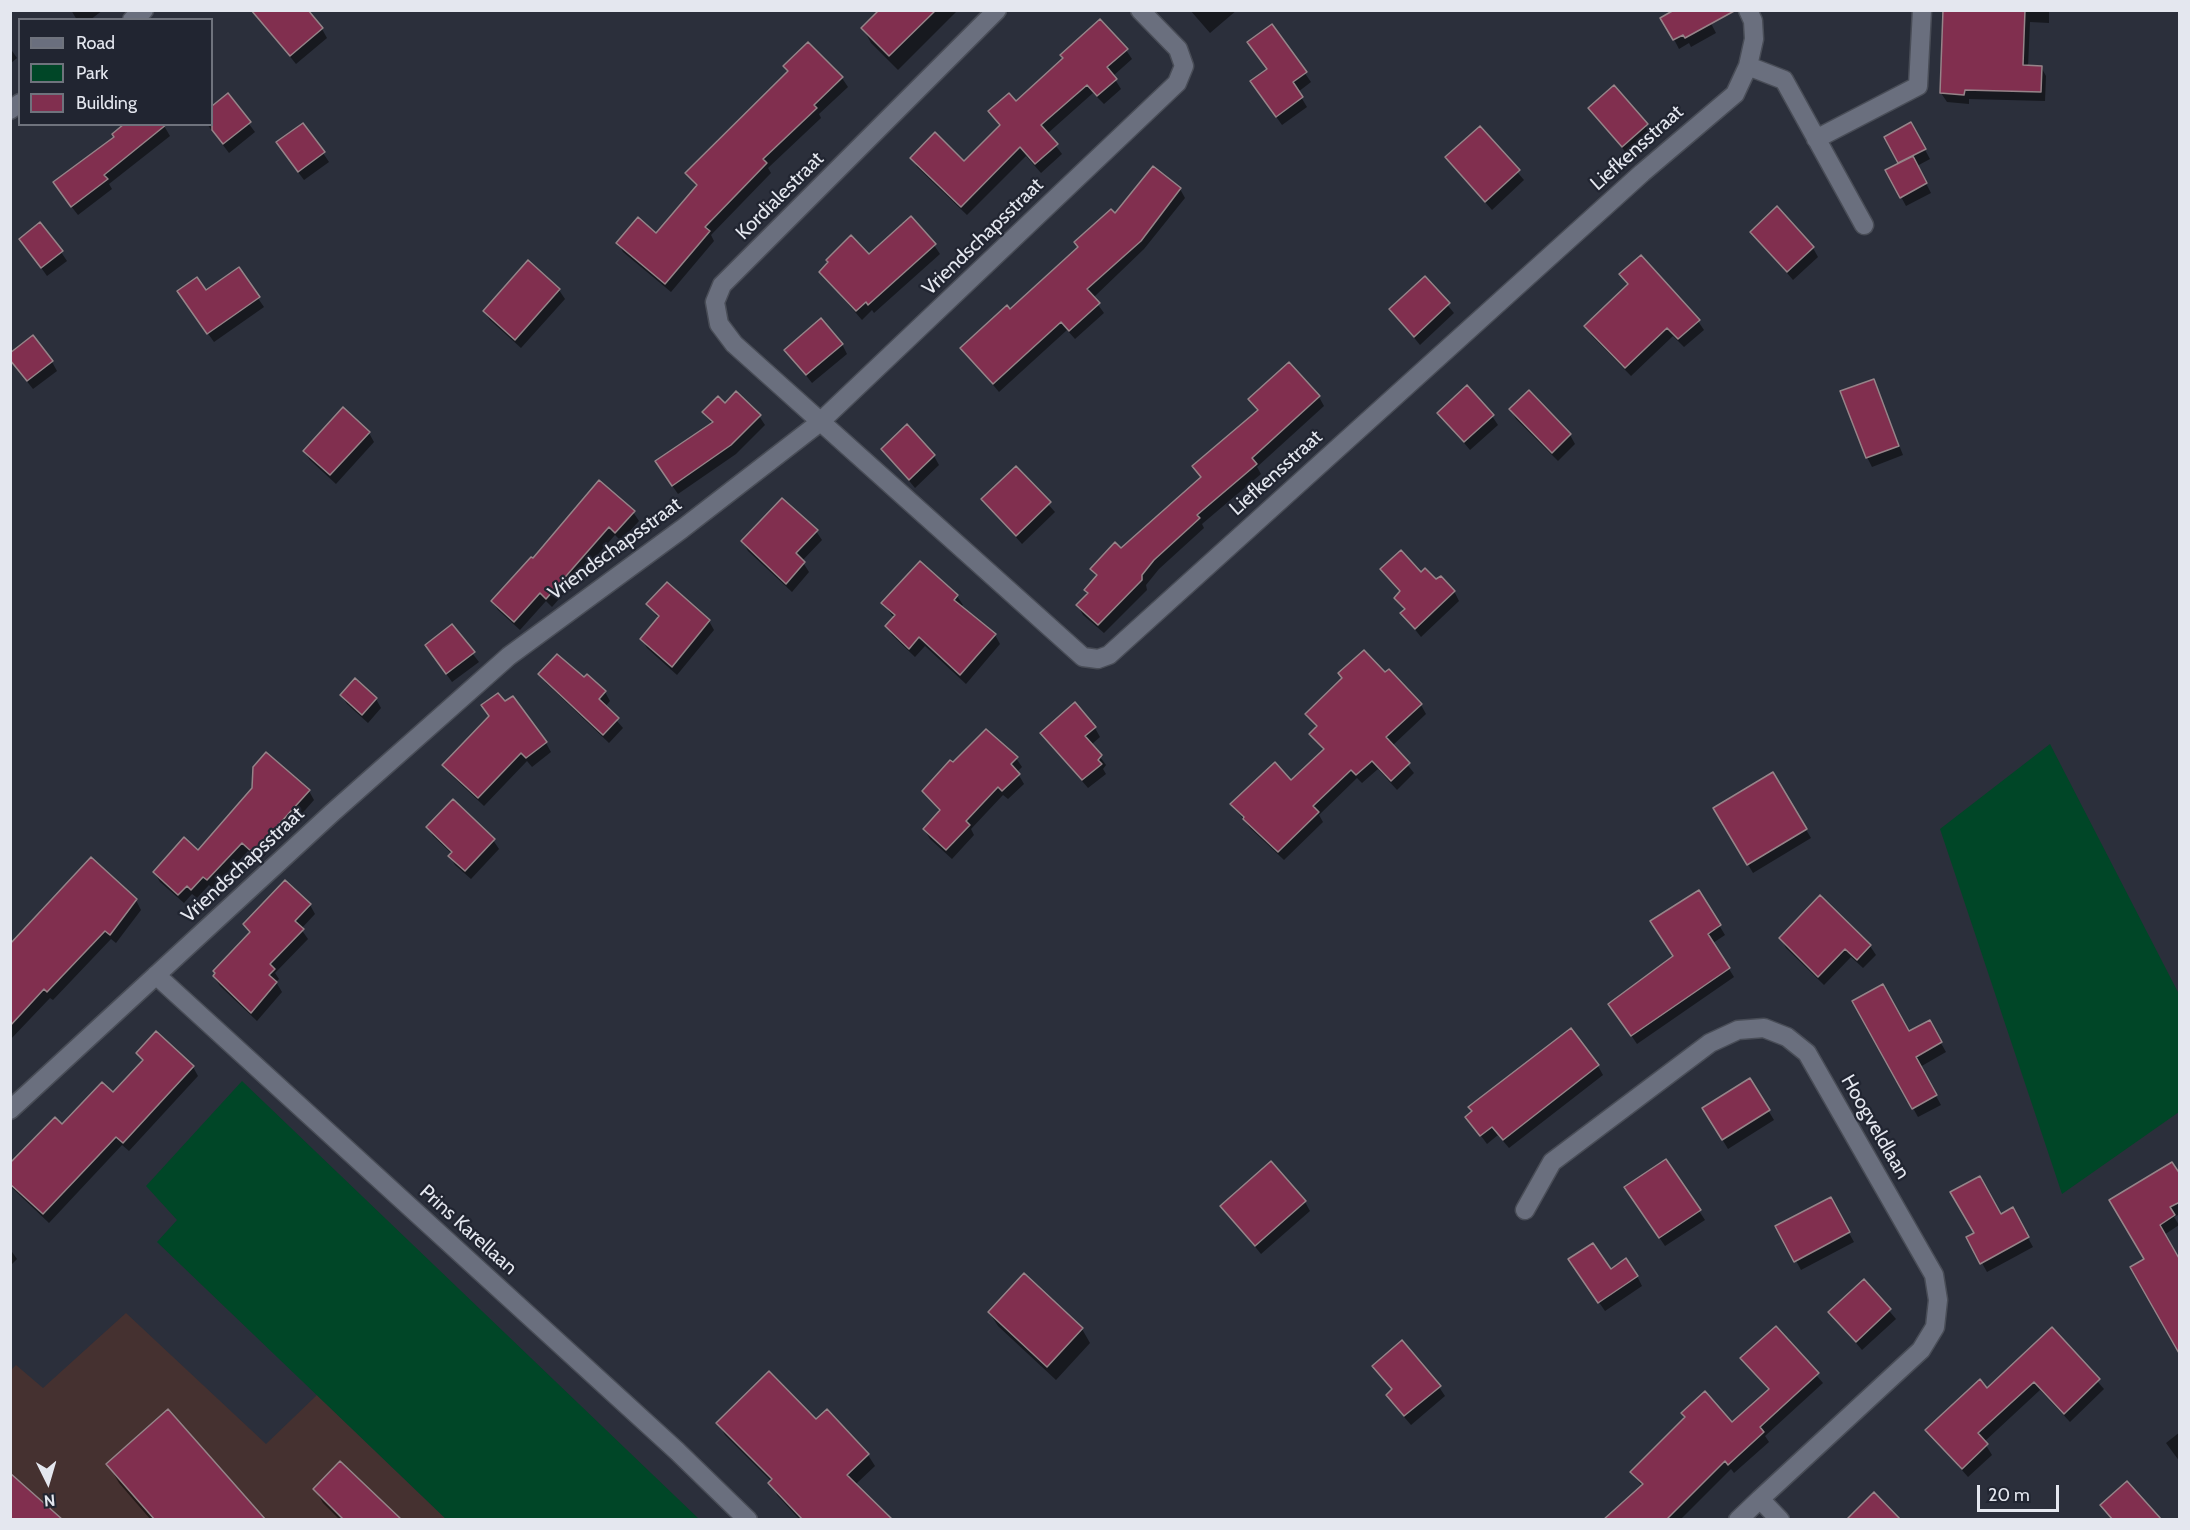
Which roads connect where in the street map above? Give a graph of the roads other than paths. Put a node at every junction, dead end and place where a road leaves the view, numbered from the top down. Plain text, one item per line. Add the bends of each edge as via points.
1 (997, 10) edge
2 (1140, 10) edge
3 (1748, 10) edge
4 (1922, 10) edge
5 (1748, 66) junction
6 (1816, 139) junction
7 (1864, 225) dead end
8 (819, 423) junction
9 (156, 975) junction
10 (10, 1110) edge
11 (1525, 1210) dead end
12 (1760, 1499) junction
13 (748, 1520) edge
14 (1738, 1520) edge
15 (1780, 1520) edge

1 - 8 street, Kordialestraat via 722,285 715,302 719,324 734,344
2 - 8 street, Vriendschapsstraat via 1178,48 1184,66 1177,83
3 - 5 street, Liefkensstraat via 1754,39
4 - 6 street via 1918,86
5 - 6 street via 1784,80
5 - 8 street, Liefkensstraat via 1735,94 1642,172 1109,655 1098,659 1083,657
6 - 7 street
8 - 9 street, Vriendschapsstraat via 509,656
9 - 10 street, Vriendschapsstraat
9 - 13 street, Prins Karellaan
11 - 12 street, Hoogveldlaan via 1552,1162 1710,1042 1738,1030 1764,1028 1787,1037 1807,1053 1934,1275 1938,1300 1935,1327 1921,1350
12 - 14 street, Hoogveldlaan
12 - 15 street

